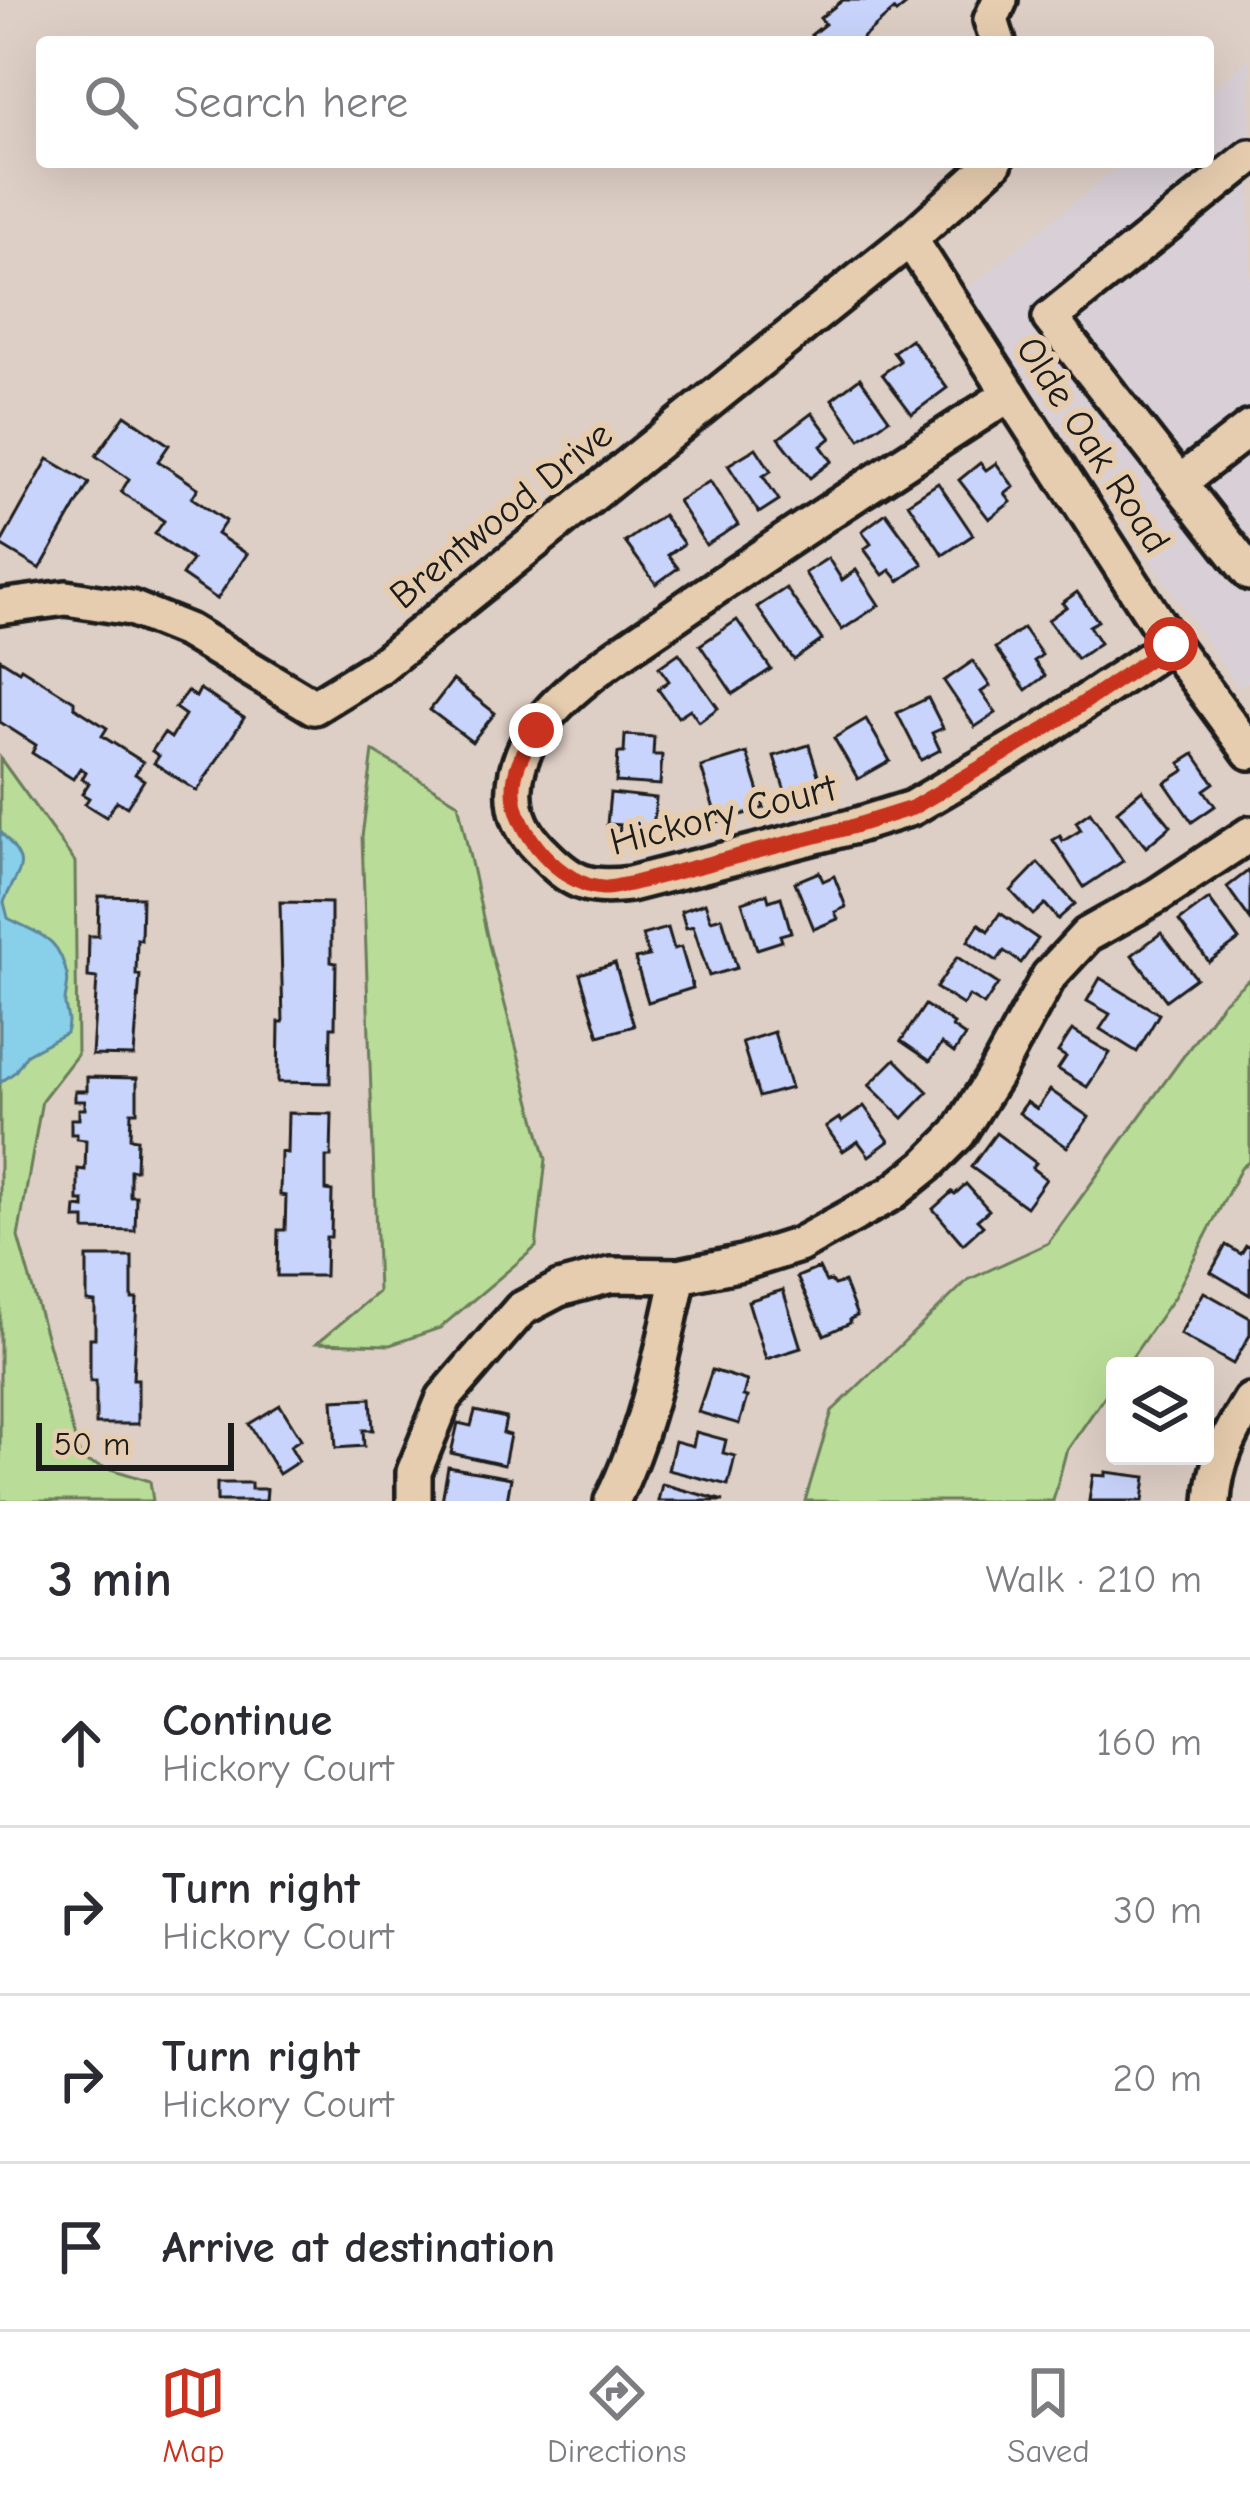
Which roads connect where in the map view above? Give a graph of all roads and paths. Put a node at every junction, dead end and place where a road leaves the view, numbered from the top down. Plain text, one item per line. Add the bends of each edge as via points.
1 (1000, 0) edge
2 (996, 36) edge
3 (1250, 157) edge
4 (988, 168) edge
5 (910, 239) junction
6 (1010, 394) junction
7 (1250, 428) edge
8 (1179, 483) junction
9 (1250, 573) edge
10 (0, 607) edge
11 (1171, 644) junction
12 (1250, 752) edge
13 (1250, 834) edge
14 (679, 1276) junction
15 (1250, 1401) edge
16 (413, 1501) edge
17 (612, 1501) edge
18 (1214, 1501) edge

1 - 2 street via 991,20
3 - 8 street via 1050,318
4 - 5 street, Brentwood Drive
5 - 6 street, Olde Oak Road
5 - 10 street, Brentwood Drive via 379,667 314,707 188,631 131,608 66,598
6 - 11 street, Olde Oak Road
6 - 11 street, Hickory Court via 776,546 551,710 517,763 513,793 536,847 568,877 602,888 912,808
7 - 8 street
8 - 9 street
11 - 12 street, Olde Oak Road
13 - 14 street via 1087,935 1049,976 958,1134 891,1195 799,1245
14 - 16 street via 611,1275 521,1309 444,1398 414,1472
14 - 17 street via 640,1432
15 - 18 street via 1225,1442

